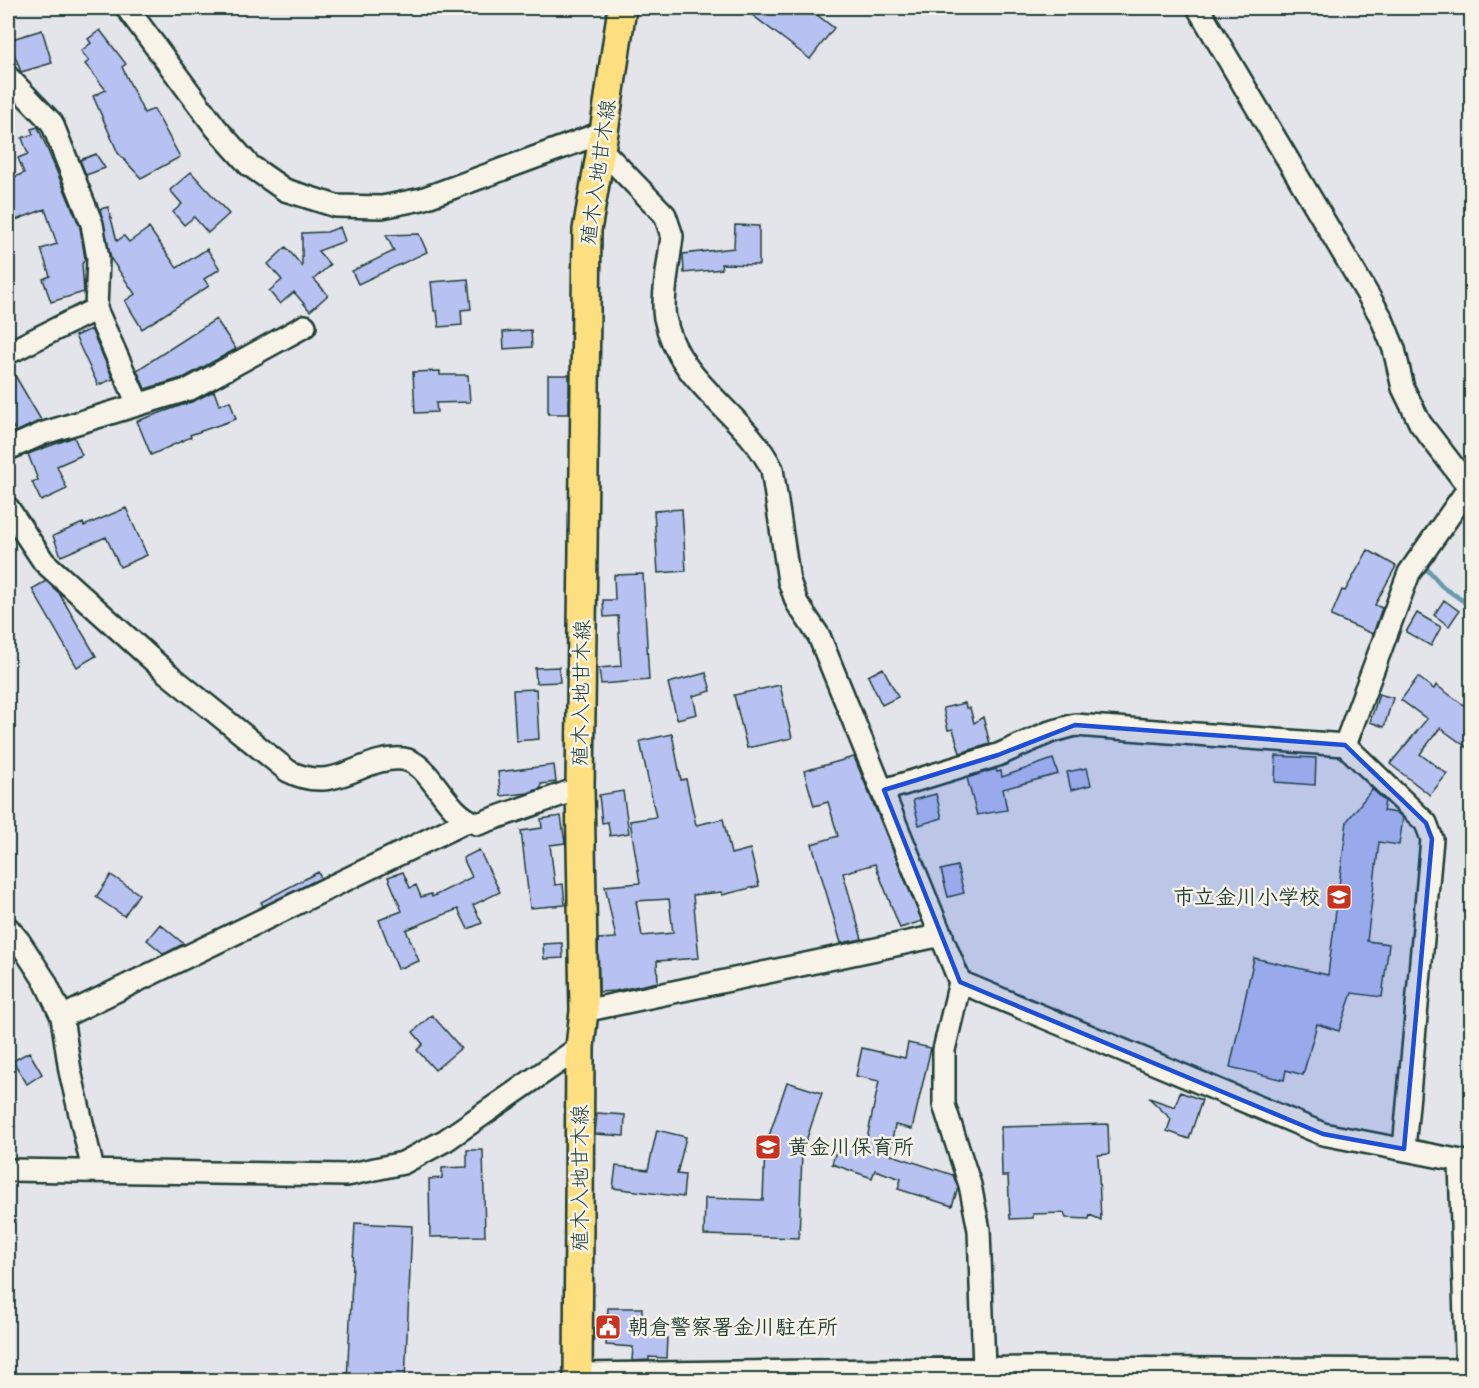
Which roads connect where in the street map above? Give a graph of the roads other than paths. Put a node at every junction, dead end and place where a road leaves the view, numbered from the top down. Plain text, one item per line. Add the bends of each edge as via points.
1 (127, 8) edge
2 (622, 8) edge
3 (1198, 8) edge
4 (8, 76) edge
5 (602, 141) junction
6 (96, 309) junction
7 (304, 326) dead end
8 (8, 353) edge
9 (138, 404) junction
10 (8, 449) edge
11 (1470, 490) edge
12 (8, 508) edge
13 (1345, 745) junction
14 (579, 788) junction
15 (884, 790) junction
16 (467, 821) junction
17 (8, 928) edge
18 (942, 935) junction
19 (960, 982) junction
20 (584, 1011) junction
21 (62, 1017) junction
22 (580, 1047) junction
23 (1404, 1149) junction
24 (1466, 1163) edge
25 (8, 1170) edge
26 (93, 1170) junction
27 (984, 1368) junction
28 (1025, 1374) edge
29 (1468, 1374) edge
30 (579, 1377) edge

1 - 5 street via 216,128 249,165 285,190 336,206 382,207 422,199
2 - 5 main road, 殖木入地甘木線
3 - 11 street via 1382,317 1403,388 1420,423
4 - 6 street via 52,123 92,224 98,258
5 - 14 main road, 殖木入地甘木線 via 586,230
5 - 15 street via 670,224 664,316 674,344 700,386 746,429 764,452 772,469 789,581 797,603 819,636
6 - 8 street
6 - 9 street
7 - 9 street via 190,389
9 - 10 street via 44,433
11 - 13 street via 1409,573
12 - 16 street via 44,562 167,673 288,771 301,778 324,780 405,759 419,767 452,809
13 - 15 street via 1075,725 998,755
13 - 23 street via 1426,823 1432,839
14 - 16 street via 478,824
14 - 20 main road, 殖木入地甘木線
15 - 18 street
16 - 21 street
17 - 21 street via 45,981
18 - 19 street
18 - 20 street
19 - 23 street via 1323,1134
19 - 27 street via 944,1050 944,1105 970,1185 979,1230
20 - 22 main road, 殖木入地甘木線
21 - 26 street
22 - 26 street via 446,1140 403,1163 347,1175
22 - 30 main road, 殖木入地甘木線
23 - 24 street
24 - 29 street
25 - 26 street
27 - 28 street
27 - 30 street
28 - 29 street

